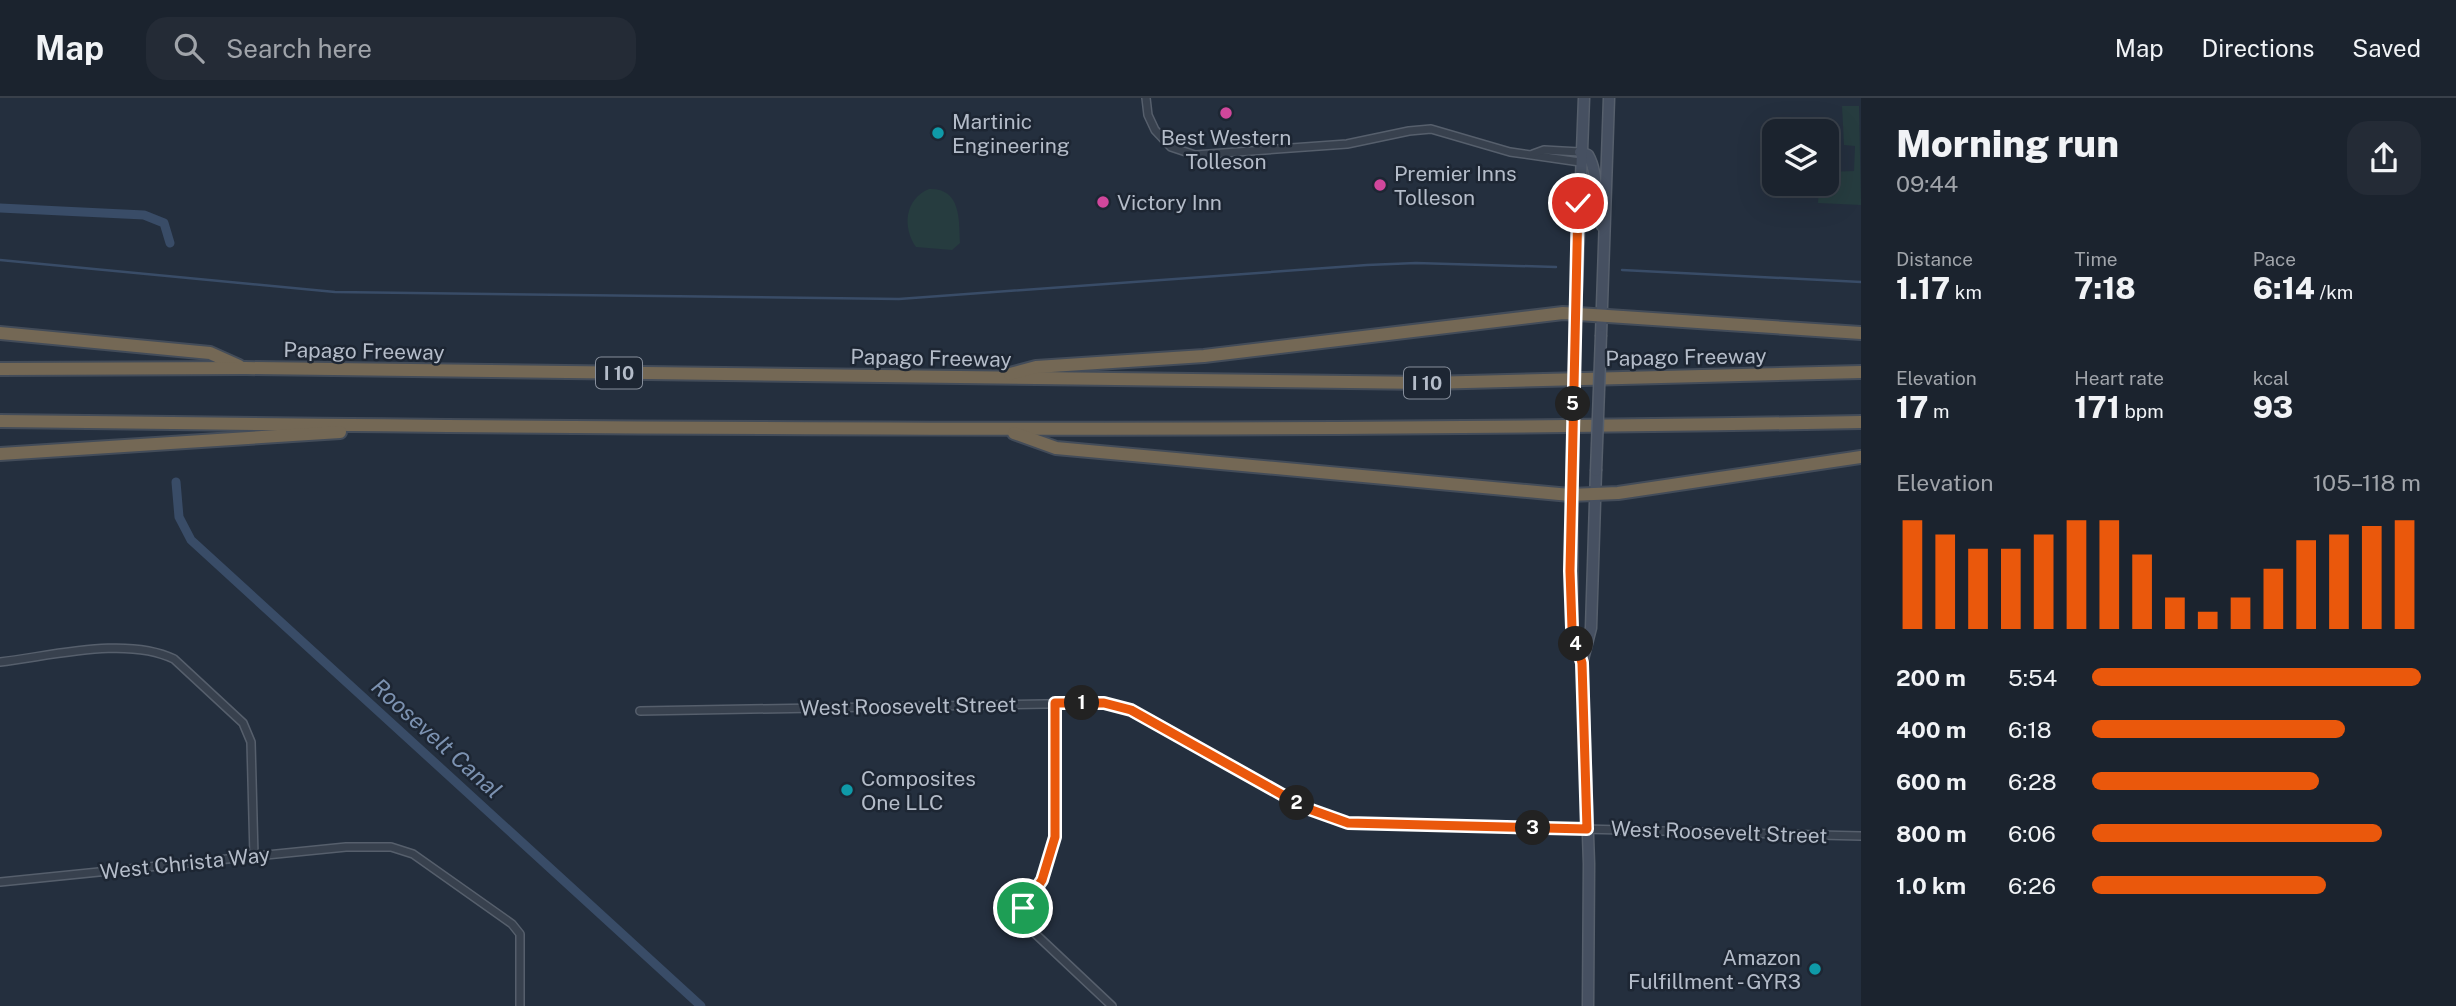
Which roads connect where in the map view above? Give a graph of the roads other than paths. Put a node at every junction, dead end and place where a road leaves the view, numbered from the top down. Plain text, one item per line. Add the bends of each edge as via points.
1 (1146, 98) edge
2 (1584, 98) edge
3 (1609, 98) edge
4 (1580, 157) junction
5 (1604, 229) junction
6 (1575, 313) junction
7 (1602, 313) junction
8 (0, 333) edge
9 (1861, 333) edge
10 (246, 368) junction
11 (0, 369) edge
12 (1861, 372) edge
13 (992, 378) junction
14 (0, 421) edge
15 (1861, 422) edge
16 (414, 426) junction
17 (1004, 429) junction
18 (0, 454) edge
19 (1861, 457) edge
20 (1570, 495) junction
21 (1594, 495) junction
22 (0, 662) edge
23 (1582, 663) junction
24 (1055, 703) junction
25 (640, 711) dead end
26 (1587, 829) junction
27 (1861, 836) edge
28 (254, 856) junction
29 (0, 882) edge
30 (520, 1006) edge
31 (1112, 1006) edge
32 (1588, 1006) edge

1 - 4 street via 1147,115 1155,130 1184,153 1347,144 1432,129 1498,149
2 - 4 main road
3 - 5 main road
4 - 5 main road via 1588,155 1593,165 1596,210
4 - 6 main road
5 - 7 main road
6 - 7 highway
6 - 13 highway via 1204,356 1036,367
6 - 20 main road, bridge
7 - 9 highway
7 - 21 main road, bridge
8 - 10 highway via 210,353
10 - 11 highway, Papago Freeway / I 10
10 - 13 highway, Papago Freeway / I 10
12 - 13 highway, Papago Freeway / I 10 via 1427,383
14 - 16 highway, I 10
15 - 17 highway, I 10 via 1429,430
16 - 17 highway, I 10
16 - 18 highway
17 - 20 highway via 1056,448
19 - 21 highway
20 - 21 highway
20 - 23 main road via 1572,628
21 - 23 main road via 1591,628
22 - 28 street via 125,648 174,660 243,723 247,732
23 - 26 main road
24 - 25 street, West Roosevelt Street
24 - 26 street, West Roosevelt Street via 1104,703 1131,710 1306,808 1348,823
24 - 31 street via 1055,837 1042,880 1023,908 1026,925
26 - 27 street, West Roosevelt Street
26 - 32 main road
28 - 29 street, West Christa Way
28 - 30 street, West Christa Way via 369,845 413,854 512,923 520,934

